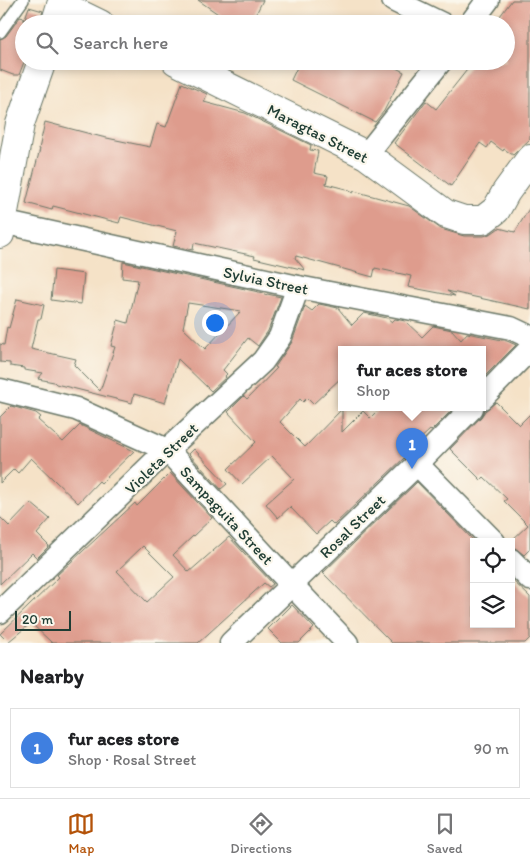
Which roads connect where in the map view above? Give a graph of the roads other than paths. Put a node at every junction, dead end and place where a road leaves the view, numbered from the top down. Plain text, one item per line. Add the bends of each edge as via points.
1 (23, 0) edge
2 (393, 0) edge
3 (488, 0) edge
4 (56, 10) edge
5 (72, 15) edge
6 (424, 15) edge
7 (477, 15) edge
8 (0, 32) edge
9 (39, 70) edge
10 (194, 70) edge
11 (434, 70) edge
12 (366, 155) junction
13 (530, 159) edge
14 (1, 228) edge
15 (298, 288) junction
16 (530, 337) edge
17 (530, 349) edge
18 (0, 390) edge
19 (486, 394) edge
20 (469, 411) edge
21 (167, 450) junction
22 (417, 464) junction
23 (490, 538) edge
24 (515, 564) edge
25 (530, 579) edge
26 (292, 585) junction
27 (0, 612) edge
28 (231, 643) edge
29 (347, 643) edge

1 - 8 lane
2 - 6 street
3 - 7 street
4 - 5 street
9 - 14 street via 20,124
10 - 12 street, Maragtas Street
11 - 12 street
12 - 13 street, Maragtas Street via 446,214 464,220 483,220 496,210
14 - 15 street, Sylvia Street
15 - 16 street, Sylvia Street via 511,328
15 - 21 street, Violeta Street via 280,337 263,362
17 - 19 street
18 - 21 street, Sampaguita Street via 76,409
20 - 22 street, Rosal Street
21 - 26 street, Sampaguita Street
21 - 27 street, Violeta Street
22 - 23 street
22 - 26 street, Rosal Street
24 - 25 street
26 - 28 street, Rosal Street
26 - 29 street, Sampaguita Street

